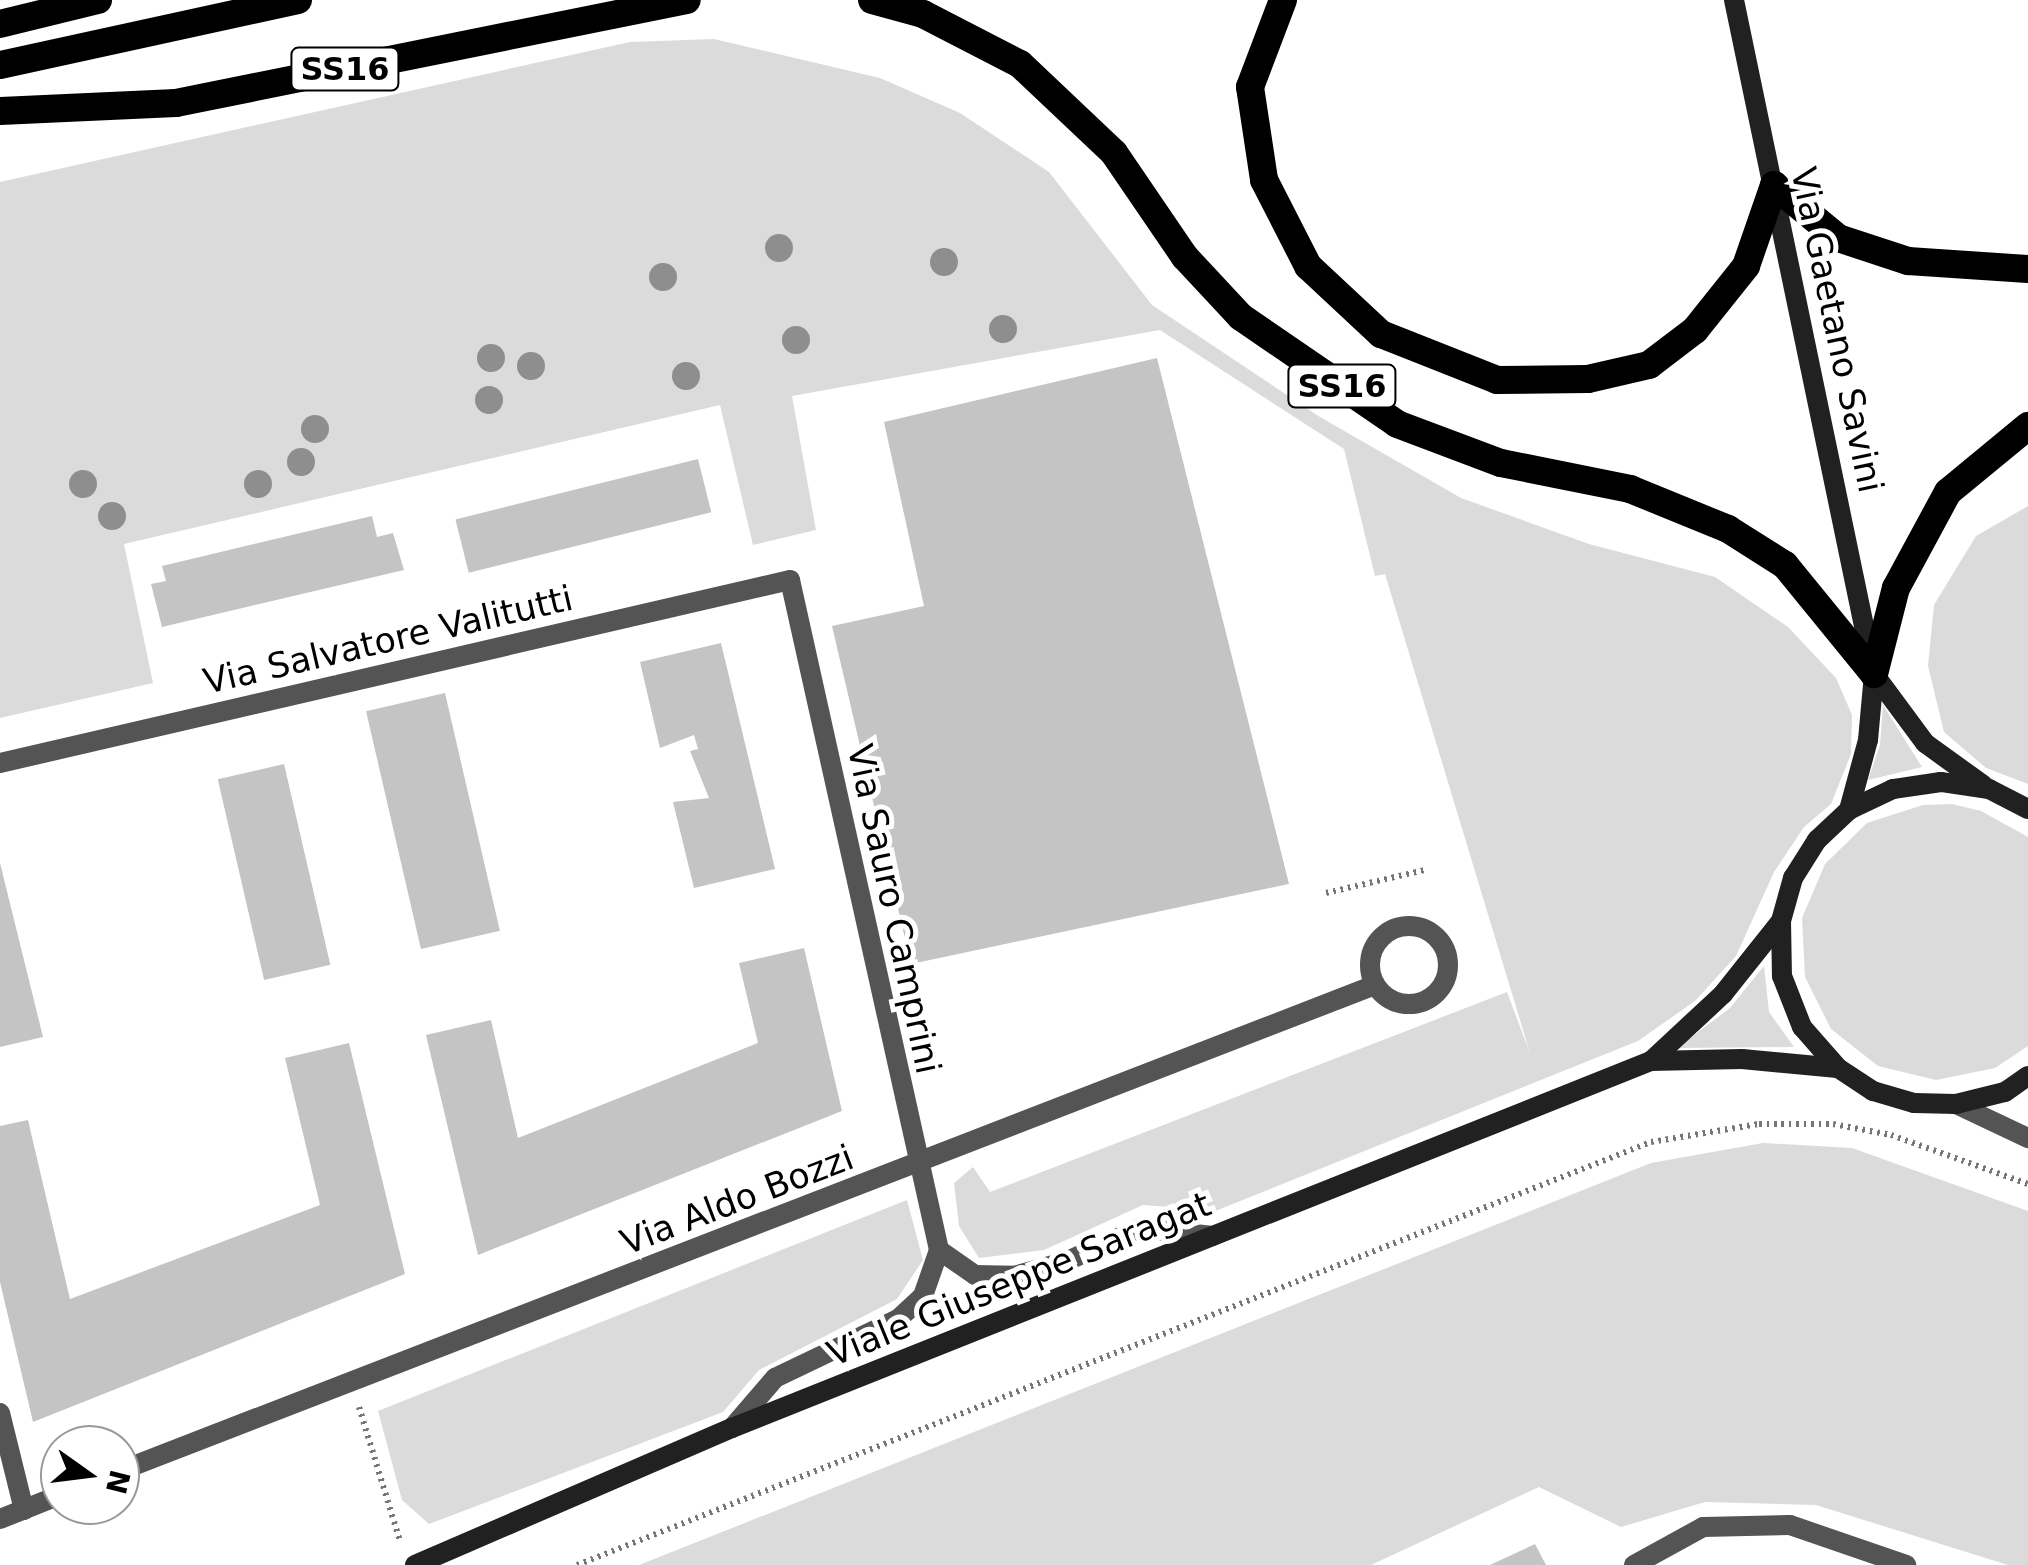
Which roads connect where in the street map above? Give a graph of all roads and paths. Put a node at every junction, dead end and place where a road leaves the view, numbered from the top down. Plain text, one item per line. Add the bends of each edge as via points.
1 (98, 0) edge
2 (298, 0) edge
3 (687, 0) edge
4 (872, 0) edge
5 (1283, 0) edge
6 (1734, 0) edge
7 (0, 24) edge
8 (0, 66) edge
9 (0, 111) edge
10 (1774, 186) junction
11 (2028, 269) edge
12 (2028, 426) edge
13 (790, 580) joint
14 (1874, 674) junction
15 (0, 763) edge
16 (1988, 789) junction
17 (2028, 809) edge
18 (1850, 810) junction
19 (1424, 870) dead end
20 (1326, 893) dead end
21 (1781, 921) junction
22 (1375, 985) dead end
23 (1651, 1061) junction
24 (1838, 1068) junction
25 (2028, 1076) edge
26 (1956, 1104) junction
27 (2028, 1138) edge
28 (917, 1166) junction
29 (2028, 1184) edge
30 (1214, 1236) junction
31 (938, 1250) junction
32 (352, 1382) junction
33 (0, 1413) edge
34 (732, 1428) junction
35 (140, 1464) edge
36 (40, 1503) edge
37 (24, 1510) junction
38 (0, 1519) edge
39 (422, 1562) edge
40 (576, 1565) edge
41 (1634, 1565) edge
42 (1906, 1565) edge

1 - 7 highway
2 - 8 highway, SS16
3 - 9 highway, SS16 via 176,104
4 - 14 highway, SS16 via 923,14 1020,64 1114,153 1185,257 1241,317 1397,424 1501,463 1630,489 1728,529 1785,565
5 - 10 highway, SS16 via 1250,87 1264,180 1308,266 1381,334 1497,380 1588,380 1649,365 1695,330 1746,266
6 - 10 main road, Via Gaetano Savini
10 - 11 highway via 1838,238 1908,261
10 - 14 main road, Via Gaetano Savini
12 - 14 highway via 1948,492 1896,588
13 - 15 street, Via Salvatore Valitutti
13 - 28 street, Via Sauro Camprini
14 - 16 main road, Via Gaetano Savini via 1924,743
14 - 18 main road, Via Gaetano Savini via 1868,740
16 - 17 main road
16 - 18 main road via 1941,782
18 - 21 main road via 1816,840 1793,878
19 - 20 path
21 - 23 main road, Viale Giuseppe Saragat via 1723,994
21 - 24 main road via 1782,976 1802,1027
22 - 28 street, Via Aldo Bozzi
23 - 24 main road, Viale Giuseppe Saragat via 1742,1059
23 - 30 main road, Viale Giuseppe Saragat
24 - 26 main road via 1874,1091 1914,1103
25 - 26 main road via 2004,1092
26 - 27 street
28 - 31 street, Via Sauro Camprini
28 - 32 street, Via Aldo Bozzi
29 - 40 path via 1891,1136 1833,1124 1759,1124 1651,1142
30 - 31 street via 1140,1228 1014,1276 975,1274
30 - 34 main road, Viale Giuseppe Saragat
31 - 34 street via 923,1296 898,1319 775,1378
32 - 35 street, Via Aldo Bozzi
32 - 39 path via 394,1537
33 - 37 street
34 - 39 main road, Viale Giuseppe Saragat
36 - 37 street
37 - 38 street
41 - 42 street via 1703,1527 1790,1525

